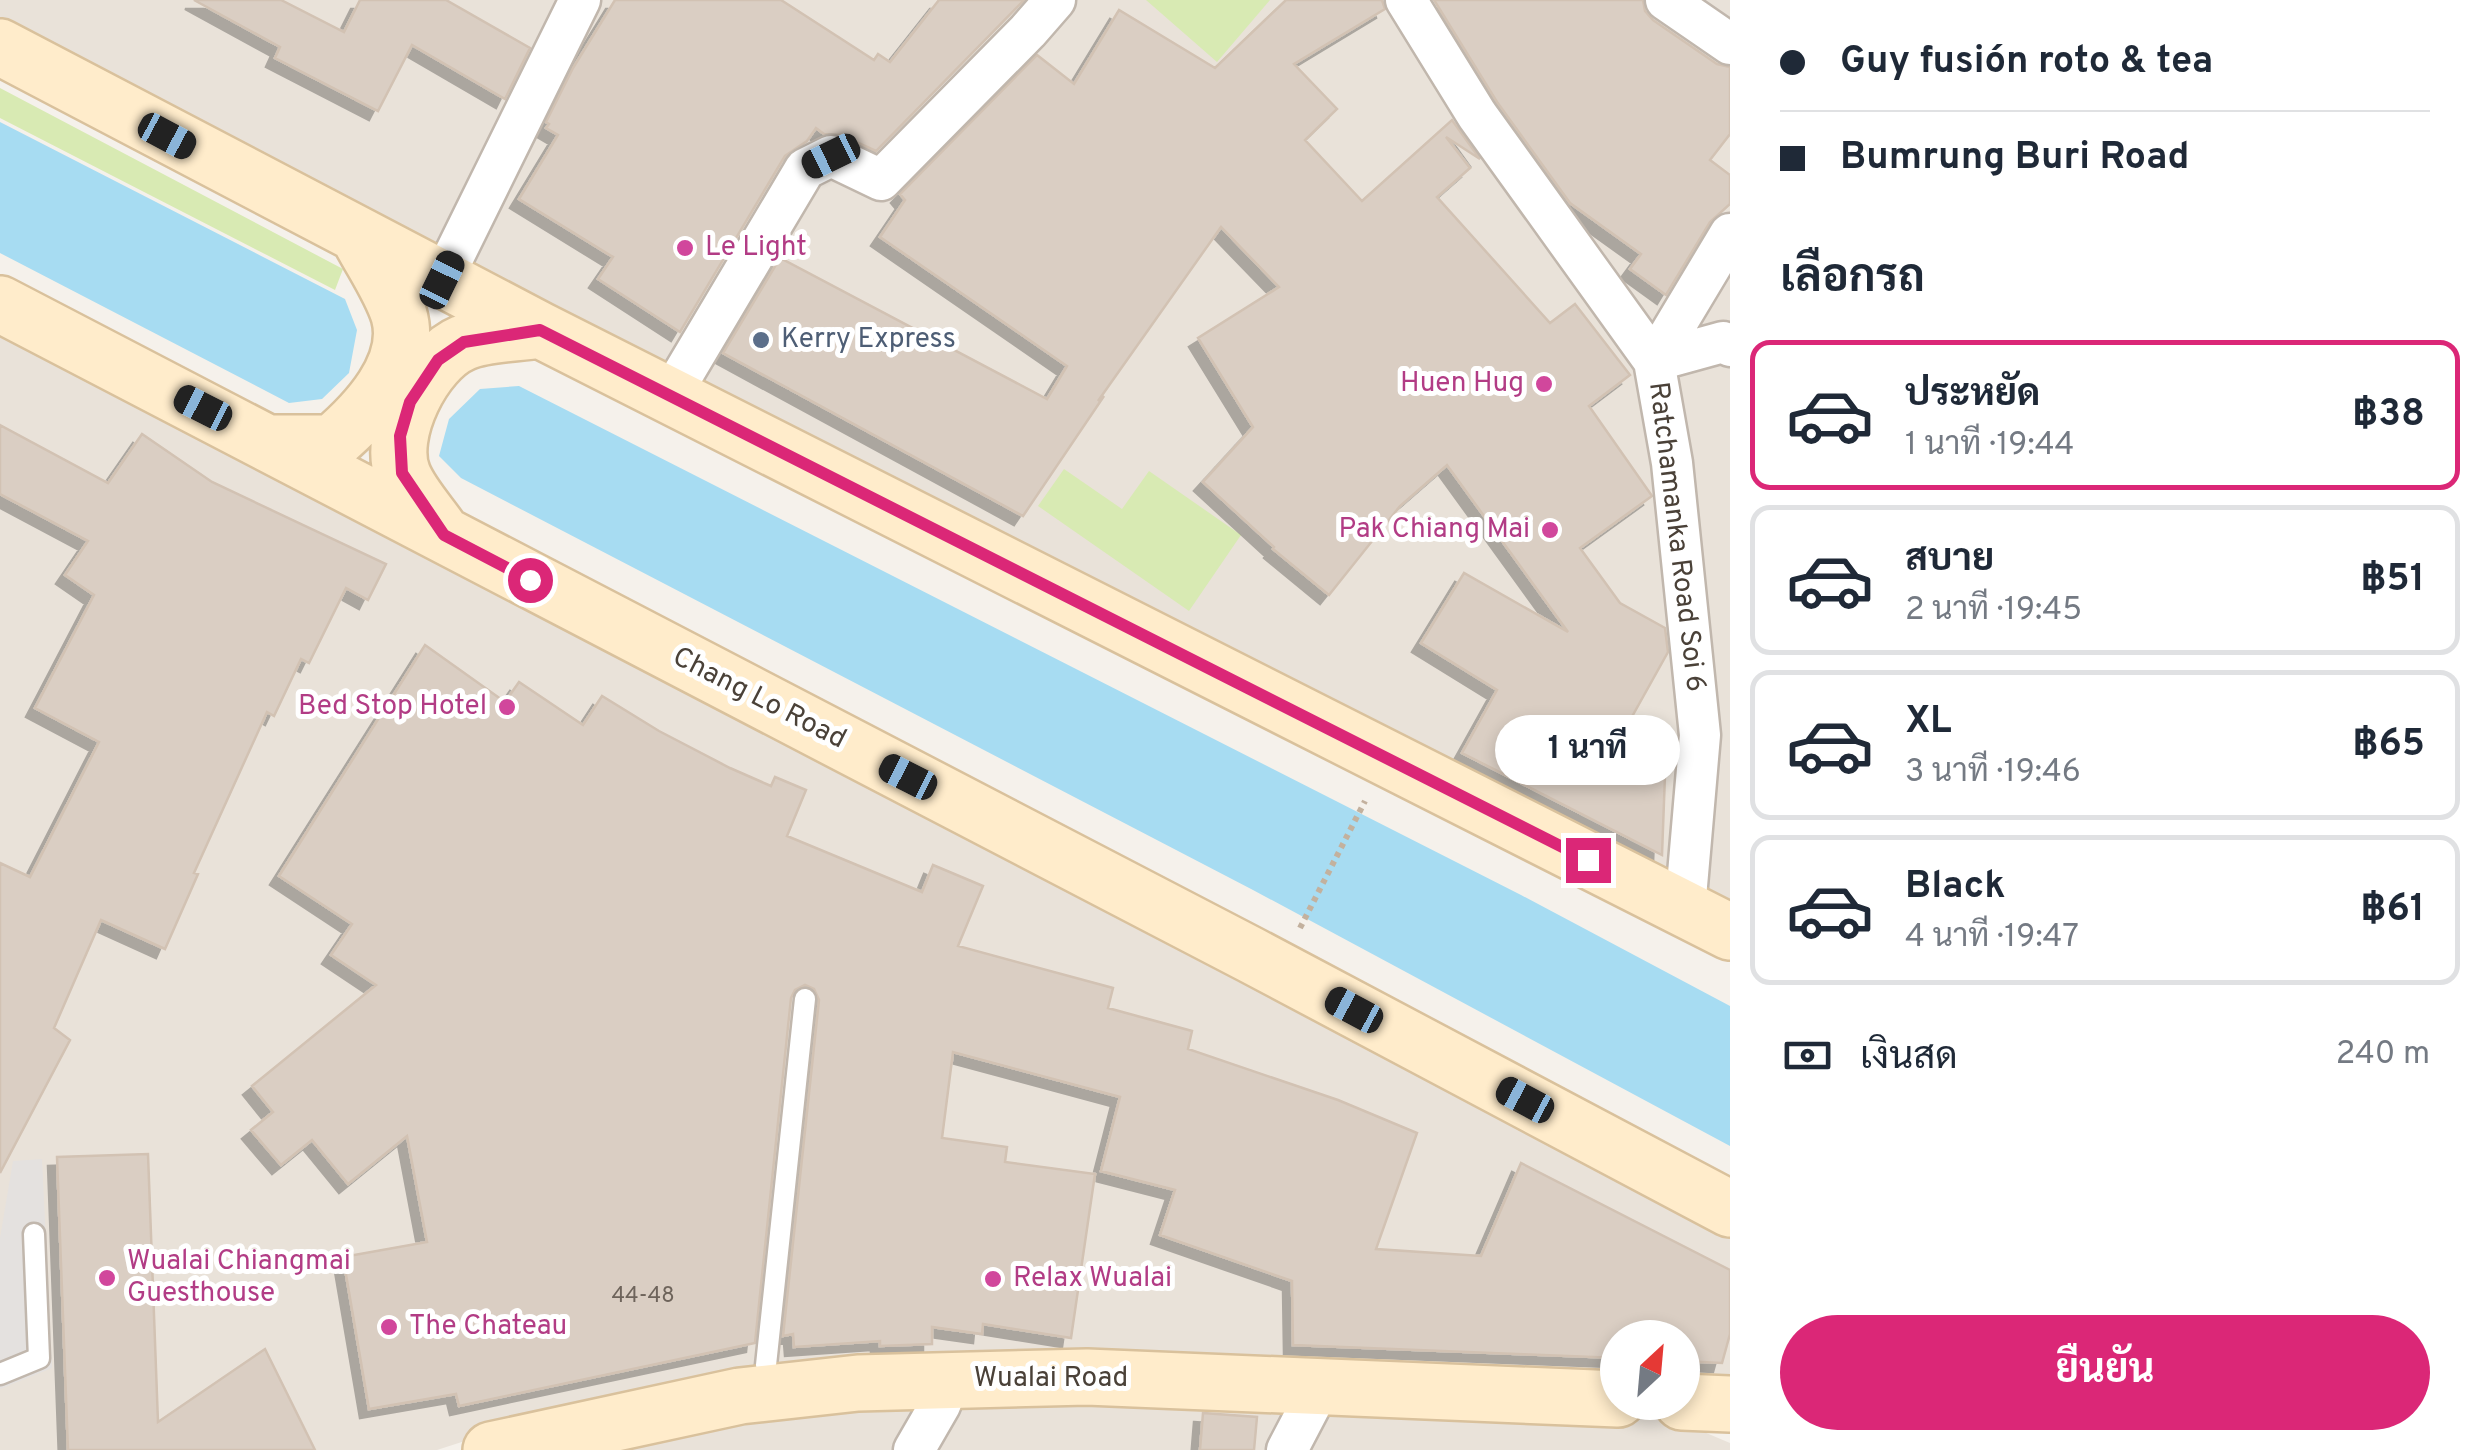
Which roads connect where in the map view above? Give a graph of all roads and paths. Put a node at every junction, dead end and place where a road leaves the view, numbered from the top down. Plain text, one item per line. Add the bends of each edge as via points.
1 (580, 0) edge
2 (1055, 0) edge
3 (1406, 0) edge
4 (1666, 0) edge
5 (1730, 44) edge
6 (0, 47) edge
7 (1730, 234) edge
8 (359, 237) junction
9 (442, 280) junction
10 (0, 304) edge
11 (540, 330) junction
12 (1730, 346) edge
13 (1654, 361) junction
14 (670, 396) junction
15 (270, 443) junction
16 (444, 535) junction
17 (1368, 795) dead end
18 (1707, 921) edge
19 (1294, 938) dead end
20 (805, 999) dead end
21 (1730, 1209) edge
22 (34, 1234) dead end
23 (766, 1365) dead end
24 (0, 1374) edge
25 (950, 1380) junction
26 (1320, 1385) junction
27 (1600, 1398) edge
28 (1700, 1403) edge
29 (1730, 1404) edge
30 (491, 1450) edge
31 (914, 1450) edge
32 (1287, 1450) edge

1 - 9 street
2 - 14 street via 881,180 831,156 804,169
3 - 13 street, Ratchamanka Road Soi 6 via 1477,115
4 - 5 street
6 - 8 main road
7 - 13 street
8 - 9 main road
8 - 15 main road via 400,317 399,351 384,388 332,444
9 - 11 main road
10 - 15 main road, Chang Lo Road
11 - 14 main road
11 - 16 main road via 464,342 438,360 410,402 400,436 402,473
12 - 13 street via 1722,342
13 - 18 street, Ratchamanka Road Soi 6 via 1672,463 1700,736
14 - 18 main road
15 - 16 main road, Chang Lo Road
16 - 21 main road, Chang Lo Road
17 - 19 path
20 - 23 lane
22 - 24 lane via 39,1358
25 - 26 main road, Wualai Road
25 - 30 main road, Wualai Road via 740,1396
25 - 31 street
26 - 27 main road, Wualai Road
26 - 32 street
28 - 29 main road

